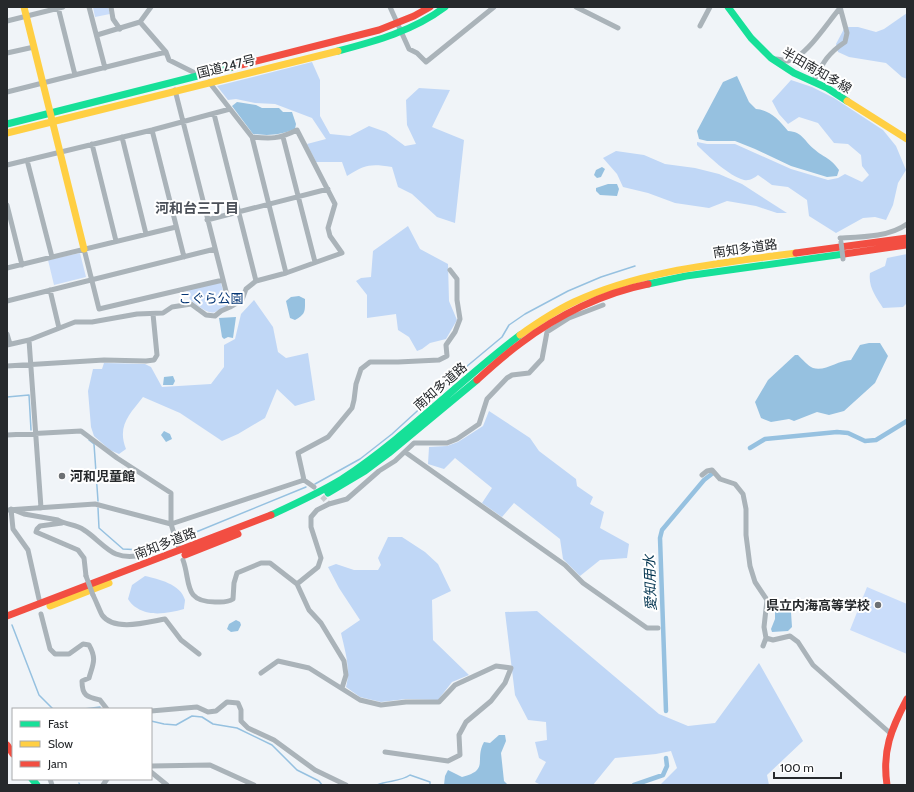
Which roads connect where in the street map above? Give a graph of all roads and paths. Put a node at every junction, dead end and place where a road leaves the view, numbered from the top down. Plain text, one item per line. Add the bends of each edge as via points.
1 (24, 7) edge
2 (60, 7) edge
3 (89, 7) edge
4 (111, 7) edge
5 (150, 7) edge
6 (390, 7) edge
7 (430, 7) edge
8 (445, 7) edge
9 (494, 7) edge
10 (576, 7) edge
11 (710, 7) edge
12 (728, 7) edge
13 (840, 7) edge
14 (26, 16) junction
15 (7, 21) edge
16 (140, 22) junction
17 (398, 24) junction
18 (700, 26) dead end
19 (618, 28) dead end
20 (120, 29) junction
21 (401, 32) junction
22 (97, 35) junction
23 (34, 46) junction
24 (166, 52) junction
25 (7, 53) edge
26 (771, 58) junction
27 (105, 68) junction
28 (75, 75) junction
29 (198, 77) junction
30 (43, 82) junction
31 (209, 82) junction
32 (813, 82) junction
33 (175, 90) junction
34 (7, 92) edge
35 (230, 109) junction
36 (51, 113) junction
37 (214, 114) junction
38 (53, 122) junction
39 (183, 122) junction
40 (7, 124) edge
41 (887, 126) junction
42 (152, 130) junction
43 (7, 133) edge
44 (122, 137) junction
45 (252, 137) junction
46 (283, 137) junction
47 (907, 139) edge
48 (92, 144) junction
49 (907, 144) edge
50 (60, 152) junction
51 (27, 160) junction
52 (7, 165) edge
53 (328, 189) junction
54 (298, 196) junction
55 (268, 204) junction
56 (7, 205) edge
57 (239, 212) junction
58 (208, 220) junction
59 (907, 224) edge
60 (176, 227) junction
61 (146, 234) junction
62 (116, 242) junction
63 (906, 243) edge
64 (84, 249) junction
65 (215, 249) junction
66 (52, 257) junction
67 (184, 257) junction
68 (843, 259) dead end
69 (315, 262) junction
70 (22, 265) junction
71 (7, 268) edge
72 (450, 270) dead end
73 (286, 273) junction
74 (92, 280) junction
75 (223, 280) junction
76 (256, 281) junction
77 (50, 290) junction
78 (7, 300) edge
79 (603, 305) dead end
80 (230, 307) junction
81 (153, 314) junction
82 (59, 328) junction
83 (7, 334) edge
84 (30, 340) junction
85 (8, 344) edge
86 (31, 365) junction
87 (7, 366) edge
88 (35, 434) junction
89 (7, 435) edge
90 (405, 452) junction
91 (702, 475) dead end
92 (304, 480) junction
93 (314, 487) tunnel mouth
94 (41, 508) junction
95 (9, 510) edge
96 (62, 523) junction
97 (171, 524) junction
98 (175, 540) junction
99 (178, 546) dead end
100 (183, 560) dead end
101 (297, 584) junction
102 (39, 599) dead end
103 (41, 614) dead end
104 (7, 616) edge
105 (7, 622) edge
106 (658, 628) dead end
107 (766, 638) junction
108 (762, 646) dead end
109 (199, 654) dead end
110 (261, 673) dead end
111 (342, 688) junction
112 (907, 699) edge
113 (106, 708) edge
114 (152, 711) edge
115 (890, 733) junction
116 (385, 752) dead end
117 (152, 766) edge
118 (152, 773) edge
119 (167, 785) edge
120 (254, 785) edge
121 (346, 785) edge
122 (887, 785) edge

1 - 14 main road
2 - 14 street
2 - 28 street
3 - 22 street
4 - 20 street via 113,19
5 - 16 street
6 - 17 street
7 - 17 main road, 国道247号
8 - 21 main road, 国道247号 via 421,23
9 - 21 street via 426,62 409,49
10 - 19 street
11 - 18 street
12 - 26 main road, 半田南知多線 via 751,38
13 - 26 street via 800,55 789,61
13 - 32 street via 847,33 845,42 825,59
14 - 15 street
14 - 23 main road
16 - 20 street
16 - 24 street
17 - 21 street
17 - 29 main road, 国道247号
20 - 22 street
21 - 31 main road, 国道247号 via 370,43
22 - 27 street
23 - 25 street
23 - 30 main road
24 - 27 street
24 - 29 street via 168,60
26 - 32 main road, 半田南知多線
27 - 28 street
28 - 30 street
29 - 36 main road, 国道247号
30 - 34 street
30 - 36 main road
31 - 33 main road, 国道247号
31 - 35 street
32 - 41 main road, 半田南知多線
33 - 38 main road, 国道247号
33 - 39 street
35 - 37 street
35 - 45 street
36 - 38 main road
36 - 40 main road, 国道247号
37 - 39 street
37 - 57 street
38 - 43 main road, 国道247号
38 - 50 main road
39 - 42 street
39 - 58 street
41 - 47 main road, 半田南知多線
41 - 49 main road, 半田南知多線 via 894,135
42 - 44 street
42 - 60 street
44 - 48 street
44 - 61 street
45 - 46 street
45 - 55 street
46 - 53 street via 297,130
46 - 54 street
48 - 50 street
48 - 62 street
50 - 51 street
50 - 64 main road
51 - 52 street
51 - 66 street
53 - 54 street
53 - 69 street via 335,204 328,228 330,236 342,253
54 - 55 street
54 - 69 street
55 - 57 street
55 - 73 street
56 - 70 street
57 - 58 street
57 - 76 street
58 - 65 street
59 - 68 street, bridge via 884,233 841,240
60 - 61 street
60 - 67 street
61 - 62 street
62 - 64 street
63 - 104 main road, 南知多道路 via 758,258 659,274 590,295 566,306 522,334 385,448 320,491 271,515
63 - 105 main road, 南知多道路 via 686,276 640,285 597,299 558,318 522,342 389,453 359,475 320,498 217,543
64 - 66 street
64 - 74 street
65 - 67 street
65 - 75 street
66 - 70 street
67 - 74 street
69 - 73 street
70 - 71 street
72 - 92 street via 457,279 460,319 446,345 447,356 439,360 370,362 361,369 352,408 328,437 298,453
73 - 76 street
74 - 75 street via 99,309
74 - 77 street
75 - 80 street
76 - 80 street via 246,289 242,300
77 - 78 street
77 - 82 street
79 - 90 street via 569,318 547,332 542,359 529,373 507,378 487,399 479,424 447,443 414,443
80 - 81 street via 215,316 206,315 191,304
81 - 82 street via 75,322
81 - 86 street via 157,356 154,360 104,360
82 - 84 street
83 - 85 street
84 - 85 street
84 - 86 street
86 - 87 street
86 - 88 street
88 - 89 street
88 - 94 street
88 - 97 street via 81,431 171,493
90 - 101 street via 379,470 347,499 317,510 311,518 321,558 318,567
90 - 106 street via 565,565 582,583 647,628
91 - 107 street via 712,470 720,479 735,484 743,494 750,566 755,582 767,600 764,627
92 - 93 street
92 - 97 street
94 - 95 street
94 - 97 street via 95,504
95 - 96 street
95 - 102 street via 13,529 28,550
96 - 98 street via 80,527 116,554 143,555
96 - 109 street, bridge via 40,526 36,532 78,550 84,558 86,576 102,615 108,621 126,626 165,620 181,640
97 - 98 street
98 - 99 street
100 - 101 street via 189,590 196,598 207,602 228,602 233,599 237,573 261,563 270,563
101 - 111 street via 309,610 321,623 344,661 346,675
103 - 113 street via 50,649 54,654 69,654 83,644 89,645 94,653 94,661 89,678 82,681 82,690 88,698 100,700
107 - 108 street
107 - 115 street via 773,640 790,636 798,642 813,665
110 - 111 street via 278,661 309,668
111 - 116 street via 360,700 381,705 439,702 455,685 496,666 511,668 505,683 491,701 466,722 459,735 460,755 448,761
112 - 115 main road
114 - 121 street via 197,707 208,712 216,711 227,702 238,703 241,721 248,728 274,740 315,770
115 - 122 main road via 884,760
117 - 120 street via 210,765
118 - 119 street

